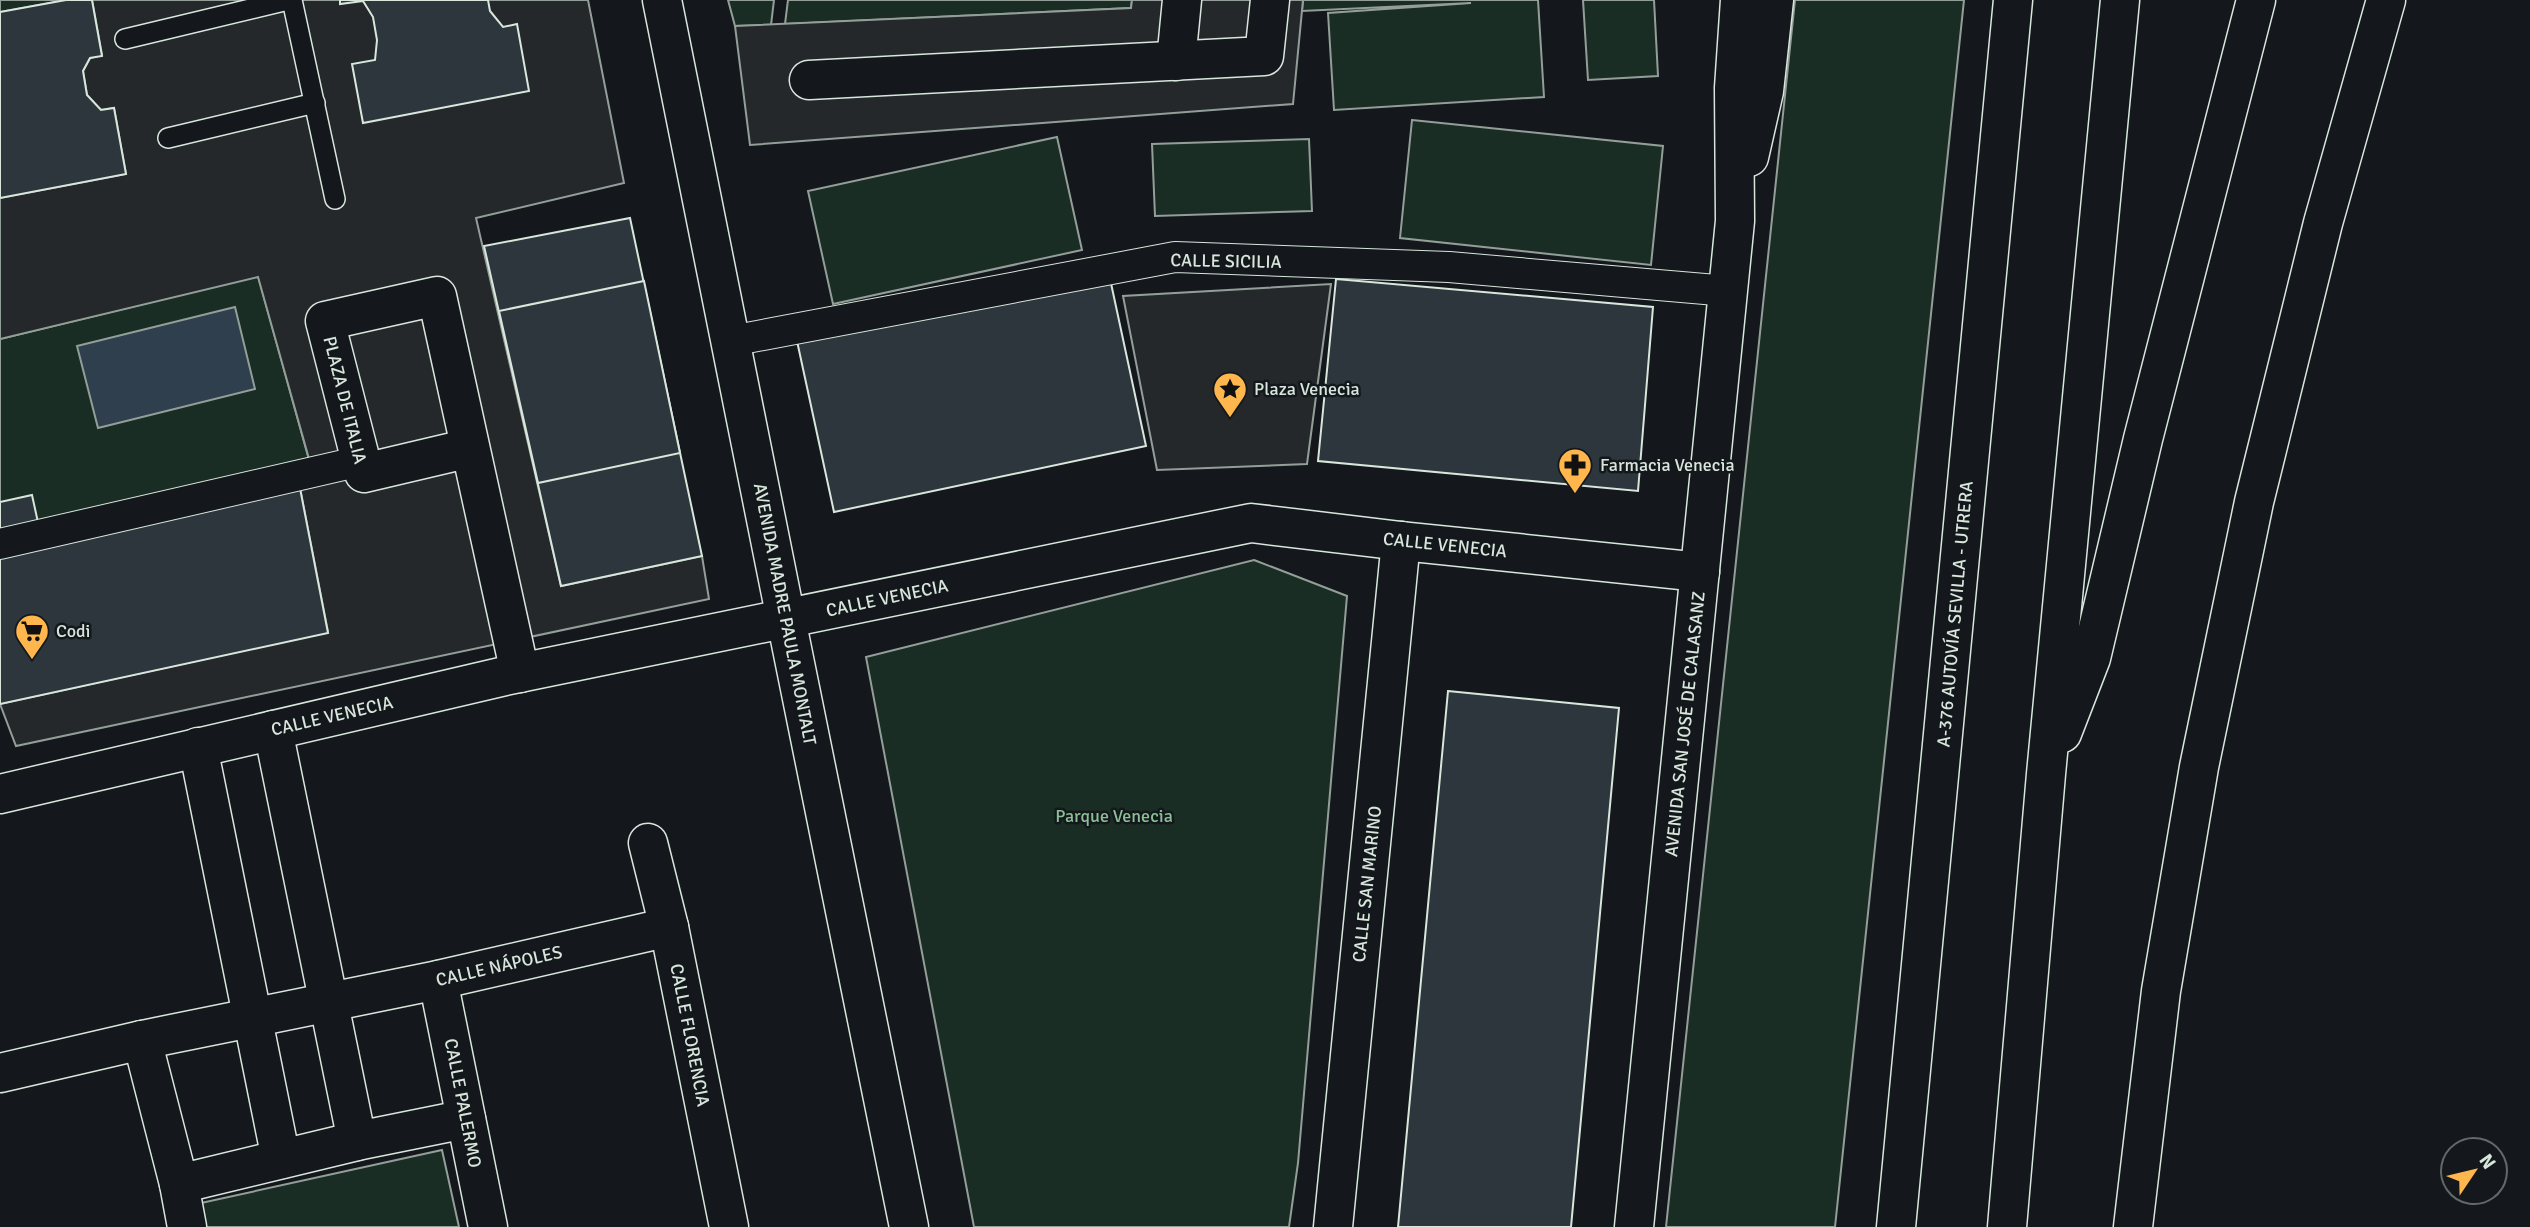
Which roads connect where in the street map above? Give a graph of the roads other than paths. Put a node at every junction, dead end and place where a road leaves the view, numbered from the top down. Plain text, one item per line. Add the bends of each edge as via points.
1 (290, 0) edge
2 (662, 0) edge
3 (1182, 0) edge
4 (1269, 0) edge
5 (1740, 0) edge
6 (1774, 0) edge
7 (2013, 0) edge
8 (2120, 0) edge
9 (2256, 0) edge
10 (2386, 0) edge
11 (125, 39) dead end
12 (1176, 61) junction
13 (809, 80) dead end
14 (315, 103) junction
15 (168, 138) dead end
16 (335, 199) dead end
17 (1735, 220) junction
18 (1728, 291) junction
19 (731, 341) junction
20 (470, 448) junction
21 (361, 461) junction
22 (1401, 541) junction
23 (0, 544) edge
24 (1700, 572) junction
25 (786, 620) junction
26 (520, 673) junction
27 (273, 730) junction
28 (198, 747) junction
29 (2046, 774) junction
30 (0, 794) edge
31 (648, 843) dead end
32 (669, 927) junction
33 (438, 980) junction
34 (330, 1003) junction
35 (254, 1017) junction
36 (142, 1040) junction
37 (0, 1073) edge
38 (466, 1119) junction
39 (357, 1141) junction
40 (281, 1159) junction
41 (179, 1184) junction
42 (187, 1227) edge
43 (488, 1227) edge
44 (729, 1227) edge
45 (909, 1227) edge
46 (1333, 1227) edge
47 (1634, 1227) edge
48 (1896, 1227) edge
49 (2007, 1227) edge
50 (2133, 1227) edge

1 - 11 lane
1 - 14 lane
2 - 19 main road, AVENIDA MADRE PAULA MONTALT
3 - 12 main road
4 - 12 main road via 1264,56
5 - 17 main road, AVENIDA SAN JOSÉ DE CALASANZ via 1734,89
6 - 17 main road, AVENIDA SAN JOSÉ DE CALASANZ via 1764,91
7 - 48 main road, A-376 AUTOVÍA SEVILLA - UTRERA
8 - 29 main road
9 - 29 main road via 2091,658
10 - 50 main road via 2323,223 2253,502 2199,767 2161,991
12 - 13 main road
14 - 15 lane
14 - 16 lane
17 - 18 main road, AVENIDA SAN JOSÉ DE CALASANZ
18 - 19 street, CALLE SICILIA via 1449,267 1175,257
18 - 24 main road, AVENIDA SAN JOSÉ DE CALASANZ
19 - 25 main road, AVENIDA MADRE PAULA MONTALT
20 - 21 main road, PLAZA DE ITALIA via 364,473
20 - 21 main road, PLAZA DE ITALIA via 437,296 325,321
20 - 26 main road, PLAZA DE ITALIA
21 - 23 street
22 - 24 main road, CALLE VENECIA
22 - 25 main road, CALLE VENECIA via 1251,523
22 - 46 main road, CALLE SAN MARINO
24 - 47 main road, AVENIDA SAN JOSÉ DE CALASANZ
25 - 26 main road, CALLE VENECIA
25 - 45 main road, AVENIDA MADRE PAULA MONTALT
26 - 27 main road, CALLE VENECIA
27 - 28 main road, CALLE VENECIA
27 - 34 main road
28 - 30 main road, CALLE VENECIA
28 - 35 main road
29 - 49 main road
31 - 32 main road, CALLE FLORENCIA
32 - 33 main road, CALLE NÁPOLES
32 - 44 main road, CALLE FLORENCIA
33 - 34 main road, CALLE NÁPOLES
33 - 38 main road, CALLE PALERMO
34 - 35 main road, CALLE NÁPOLES
34 - 39 main road
35 - 36 main road, CALLE NÁPOLES
35 - 40 main road
36 - 37 main road, CALLE NÁPOLES
36 - 41 main road
38 - 39 main road
38 - 43 main road, CALLE PALERMO
39 - 40 main road
40 - 41 main road
41 - 42 main road

